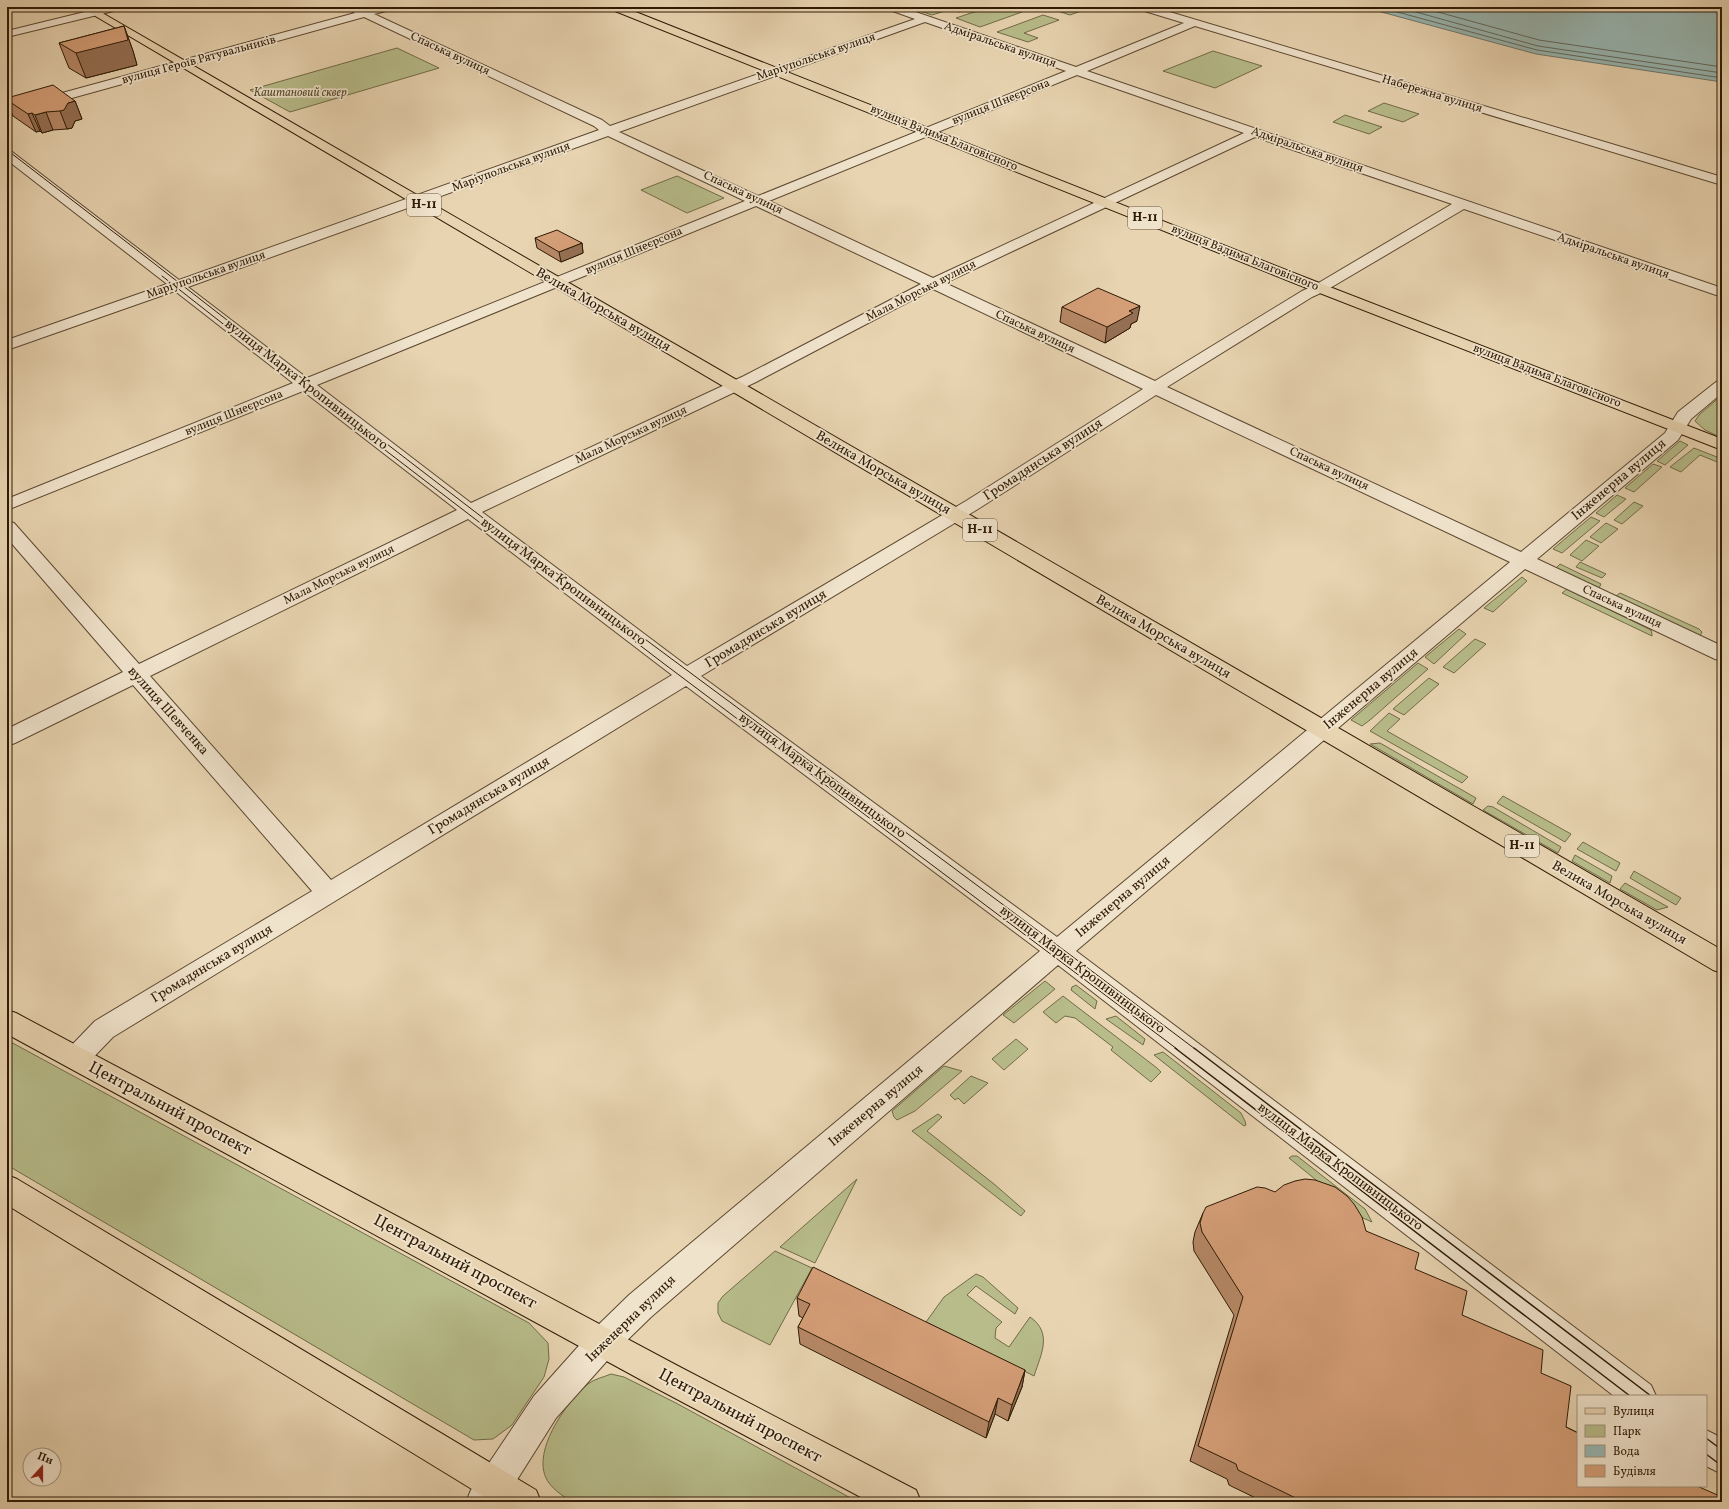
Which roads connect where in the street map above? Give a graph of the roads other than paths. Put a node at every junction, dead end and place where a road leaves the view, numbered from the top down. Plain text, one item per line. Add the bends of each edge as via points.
1 (118, 7) edge
2 (350, 7) edge
3 (390, 7) edge
4 (614, 7) edge
5 (892, 7) edge
6 (1142, 7) edge
7 (90, 10) edge
8 (365, 14) junction
9 (924, 19) junction
10 (1194, 23) junction
11 (7, 34) edge
12 (183, 65) junction
13 (778, 71) junction
14 (1077, 71) junction
15 (7, 112) edge
16 (608, 131) junction
17 (927, 132) junction
18 (1255, 132) junction
19 (7, 154) edge
20 (1722, 181) edge
21 (758, 200) junction
22 (417, 201) junction
23 (1106, 202) junction
24 (1462, 204) junction
25 (558, 283) junction
26 (932, 284) junction
27 (179, 285) junction
28 (1320, 288) junction
29 (1722, 293) edge
30 (7, 345) edge
31 (304, 384) junction
32 (1722, 385) edge
33 (734, 386) junction
34 (1154, 388) junction
35 (1678, 427) junction
36 (1722, 445) edge
37 (7, 505) edge
38 (469, 511) junction
39 (955, 516) junction
40 (7, 527) edge
41 (1524, 560) junction
42 (1722, 654) edge
43 (138, 675) junction
44 (687, 676) junction
45 (1322, 730) junction
46 (7, 738) edge
47 (329, 894) junction
48 (1058, 952) junction
49 (1722, 963) edge
50 (7, 1021) edge
51 (76, 1058) junction
52 (7, 1189) edge
53 (603, 1342) junction
54 (1639, 1395) edge
55 (1707, 1447) edge
56 (1722, 1458) edge
57 (488, 1493) edge
58 (524, 1502) edge
59 (904, 1502) edge

1 - 7 street
2 - 8 street, Спаська вулиця
3 - 8 street, вулиця Героїв Рятувальників
4 - 13 main road, вулиця Вадима Благовісного / Н-11
5 - 9 street, Адміральська вулиця
6 - 10 street, Набережна вулиця
7 - 11 street
7 - 12 main road, Велика Морська вулиця / Н-11
8 - 12 street, вулиця Героїв Рятувальників
8 - 16 street, Спаська вулиця via 598,123
9 - 13 street, Маріупольська вулиця
9 - 14 street, Адміральська вулиця
10 - 14 street, вулиця Шнеєрсона
10 - 20 street, Набережна вулиця
12 - 15 street, вулиця Героїв Рятувальників
12 - 22 main road, Велика Морська вулиця / Н-11
13 - 16 street, Маріупольська вулиця
13 - 17 main road, вулиця Вадима Благовісного / Н-11
14 - 17 street, вулиця Шнеєрсона
14 - 18 street, Адміральська вулиця
16 - 21 street, Спаська вулиця
16 - 22 street, Маріупольська вулиця
17 - 21 street, вулиця Шнеєрсона
17 - 23 main road, вулиця Вадима Благовісного / Н-11
18 - 23 street, Мала Морська вулиця
18 - 24 street, Адміральська вулиця
19 - 27 street, вулиця Марка Кропивницького
21 - 25 street, вулиця Шнеєрсона
21 - 26 street, Спаська вулиця
22 - 25 main road, Велика Морська вулиця / Н-11
22 - 27 street, Маріупольська вулиця
23 - 26 street, Мала Морська вулиця
23 - 28 main road, вулиця Вадима Благовісного / Н-11
24 - 28 street, Громадянська вулиця
24 - 29 street, Адміральська вулиця
25 - 31 street, вулиця Шнеєрсона
25 - 33 main road, Велика Морська вулиця / Н-11
26 - 33 street, Мала Морська вулиця
26 - 34 street, Спаська вулиця
27 - 30 street, Маріупольська вулиця
27 - 31 street, вулиця Марка Кропивницького
28 - 34 street, Громадянська вулиця
28 - 35 main road, вулиця Вадима Благовісного / Н-11
31 - 37 street, вулиця Шнеєрсона
31 - 38 street, вулиця Марка Кропивницького
32 - 35 street, Інженерна вулиця via 1684,416
33 - 38 street, Мала Морська вулиця
33 - 39 main road, Велика Морська вулиця / Н-11
34 - 39 street, Громадянська вулиця
34 - 41 street, Спаська вулиця
35 - 36 main road, вулиця Вадима Благовісного / Н-11
35 - 41 street, Інженерна вулиця via 1672,436
38 - 43 street, Мала Морська вулиця
38 - 44 street, вулиця Марка Кропивницького
39 - 44 street, Громадянська вулиця
39 - 45 main road, Велика Морська вулиця / Н-11
40 - 43 street, вулиця Шевченка
41 - 42 street, Спаська вулиця
41 - 45 street, Інженерна вулиця
43 - 46 street, Мала Морська вулиця
43 - 47 street, вулиця Шевченка
44 - 47 street, Громадянська вулиця
44 - 48 street, вулиця Марка Кропивницького
45 - 48 street, Інженерна вулиця
45 - 49 main road, Велика Морська вулиця / Н-11
47 - 51 street, Громадянська вулиця via 104,1030
48 - 53 street, Інженерна вулиця via 640,1306
48 - 54 street, вулиця Марка Кропивницького
50 - 51 main road, Центральний проспект
51 - 53 main road, Центральний проспект
52 - 57 main road
53 - 57 street, Інженерна вулиця via 545,1407
53 - 59 main road, Центральний проспект
55 - 56 street
57 - 58 main road

